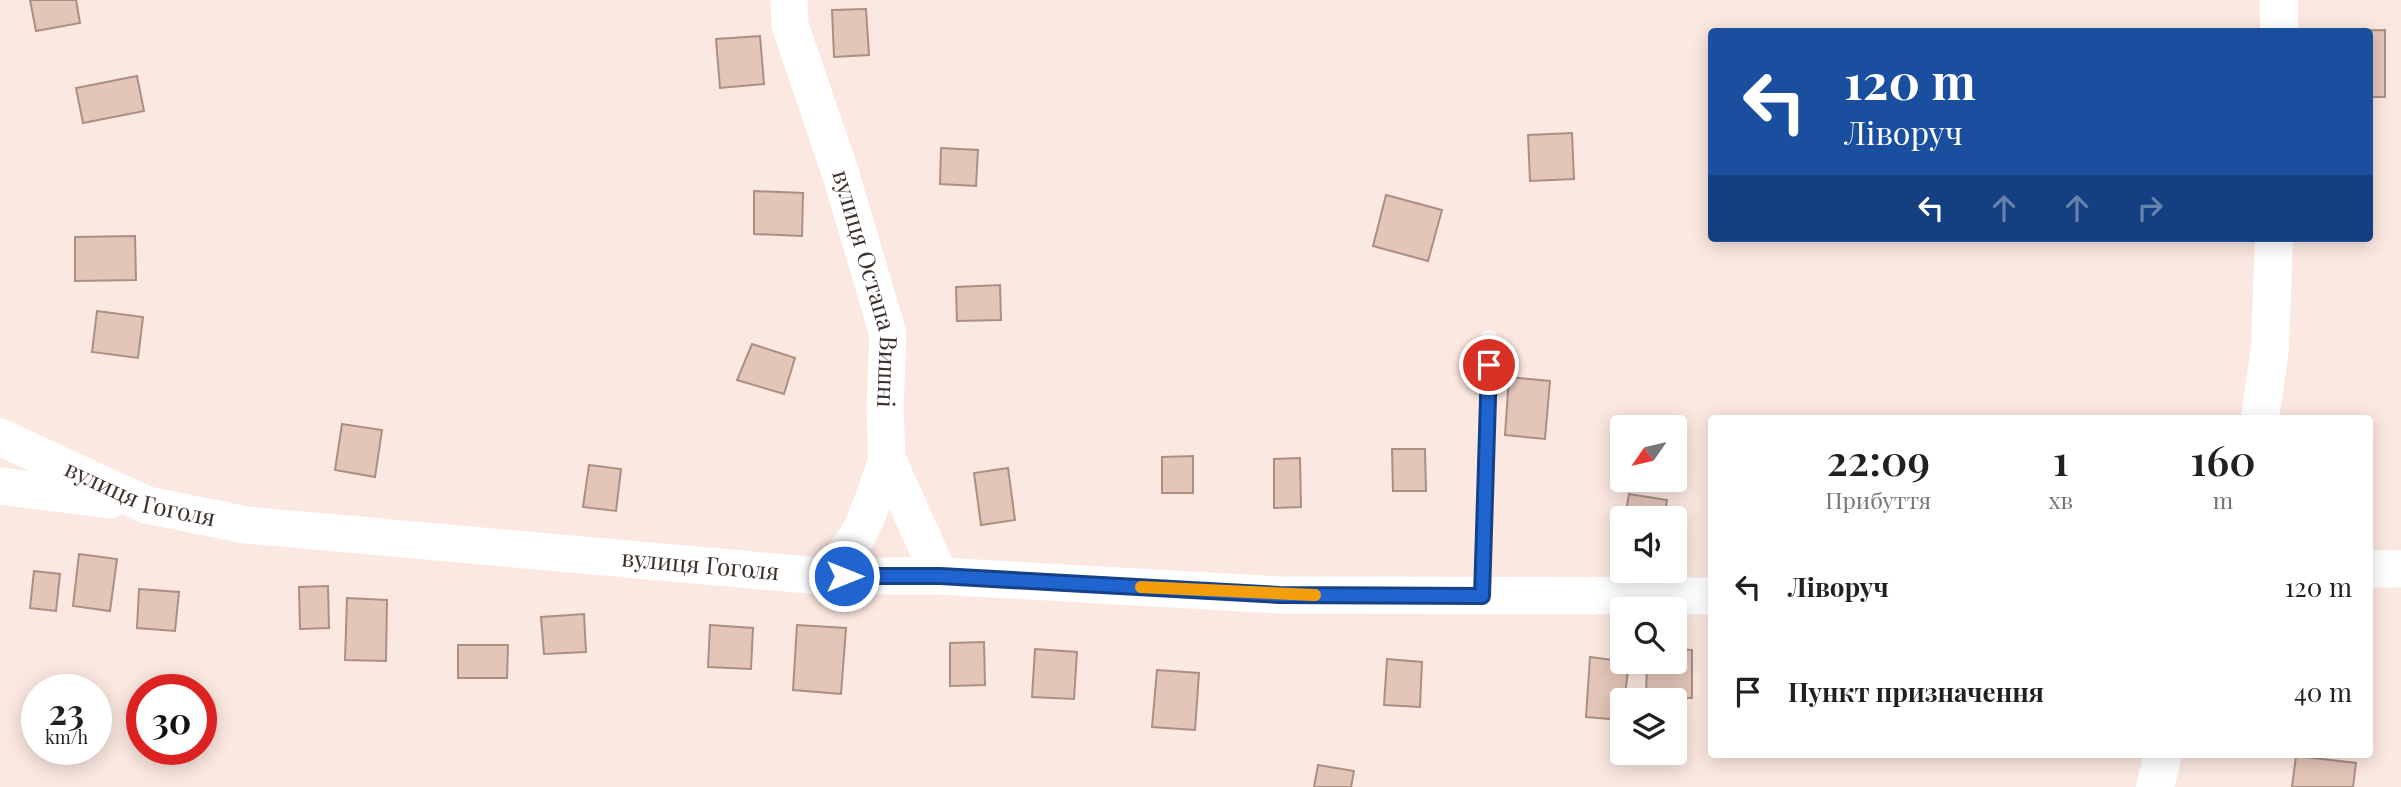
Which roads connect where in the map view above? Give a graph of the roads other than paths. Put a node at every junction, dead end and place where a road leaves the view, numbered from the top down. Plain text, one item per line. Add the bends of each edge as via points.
1 (789, 0) edge
2 (2279, 0) edge
3 (2279, 28) edge
4 (2274, 242) edge
5 (1489, 340) dead end
6 (2260, 415) edge
7 (0, 438) edge
8 (887, 459) junction
9 (0, 486) edge
10 (147, 505) junction
11 (2373, 569) edge
12 (2401, 569) edge
13 (819, 576) junction
14 (940, 576) junction
15 (1482, 596) junction
16 (1708, 596) edge
17 (2162, 758) edge
18 (2155, 787) edge

1 - 8 street, вулиця Остапа Вишні via 790,25 888,334
2 - 3 street
4 - 6 street via 2270,349
5 - 15 lane
7 - 10 street, вулиця Гоголя
8 - 13 street via 863,528 838,565
8 - 14 street, вулиця Остапа Вишні
9 - 10 street
10 - 13 street, вулиця Гоголя via 246,525
11 - 12 street
13 - 14 street, вулиця Гоголя
14 - 15 street, вулиця Гоголя via 1279,595
15 - 16 street, вулиця Гоголя
17 - 18 street

